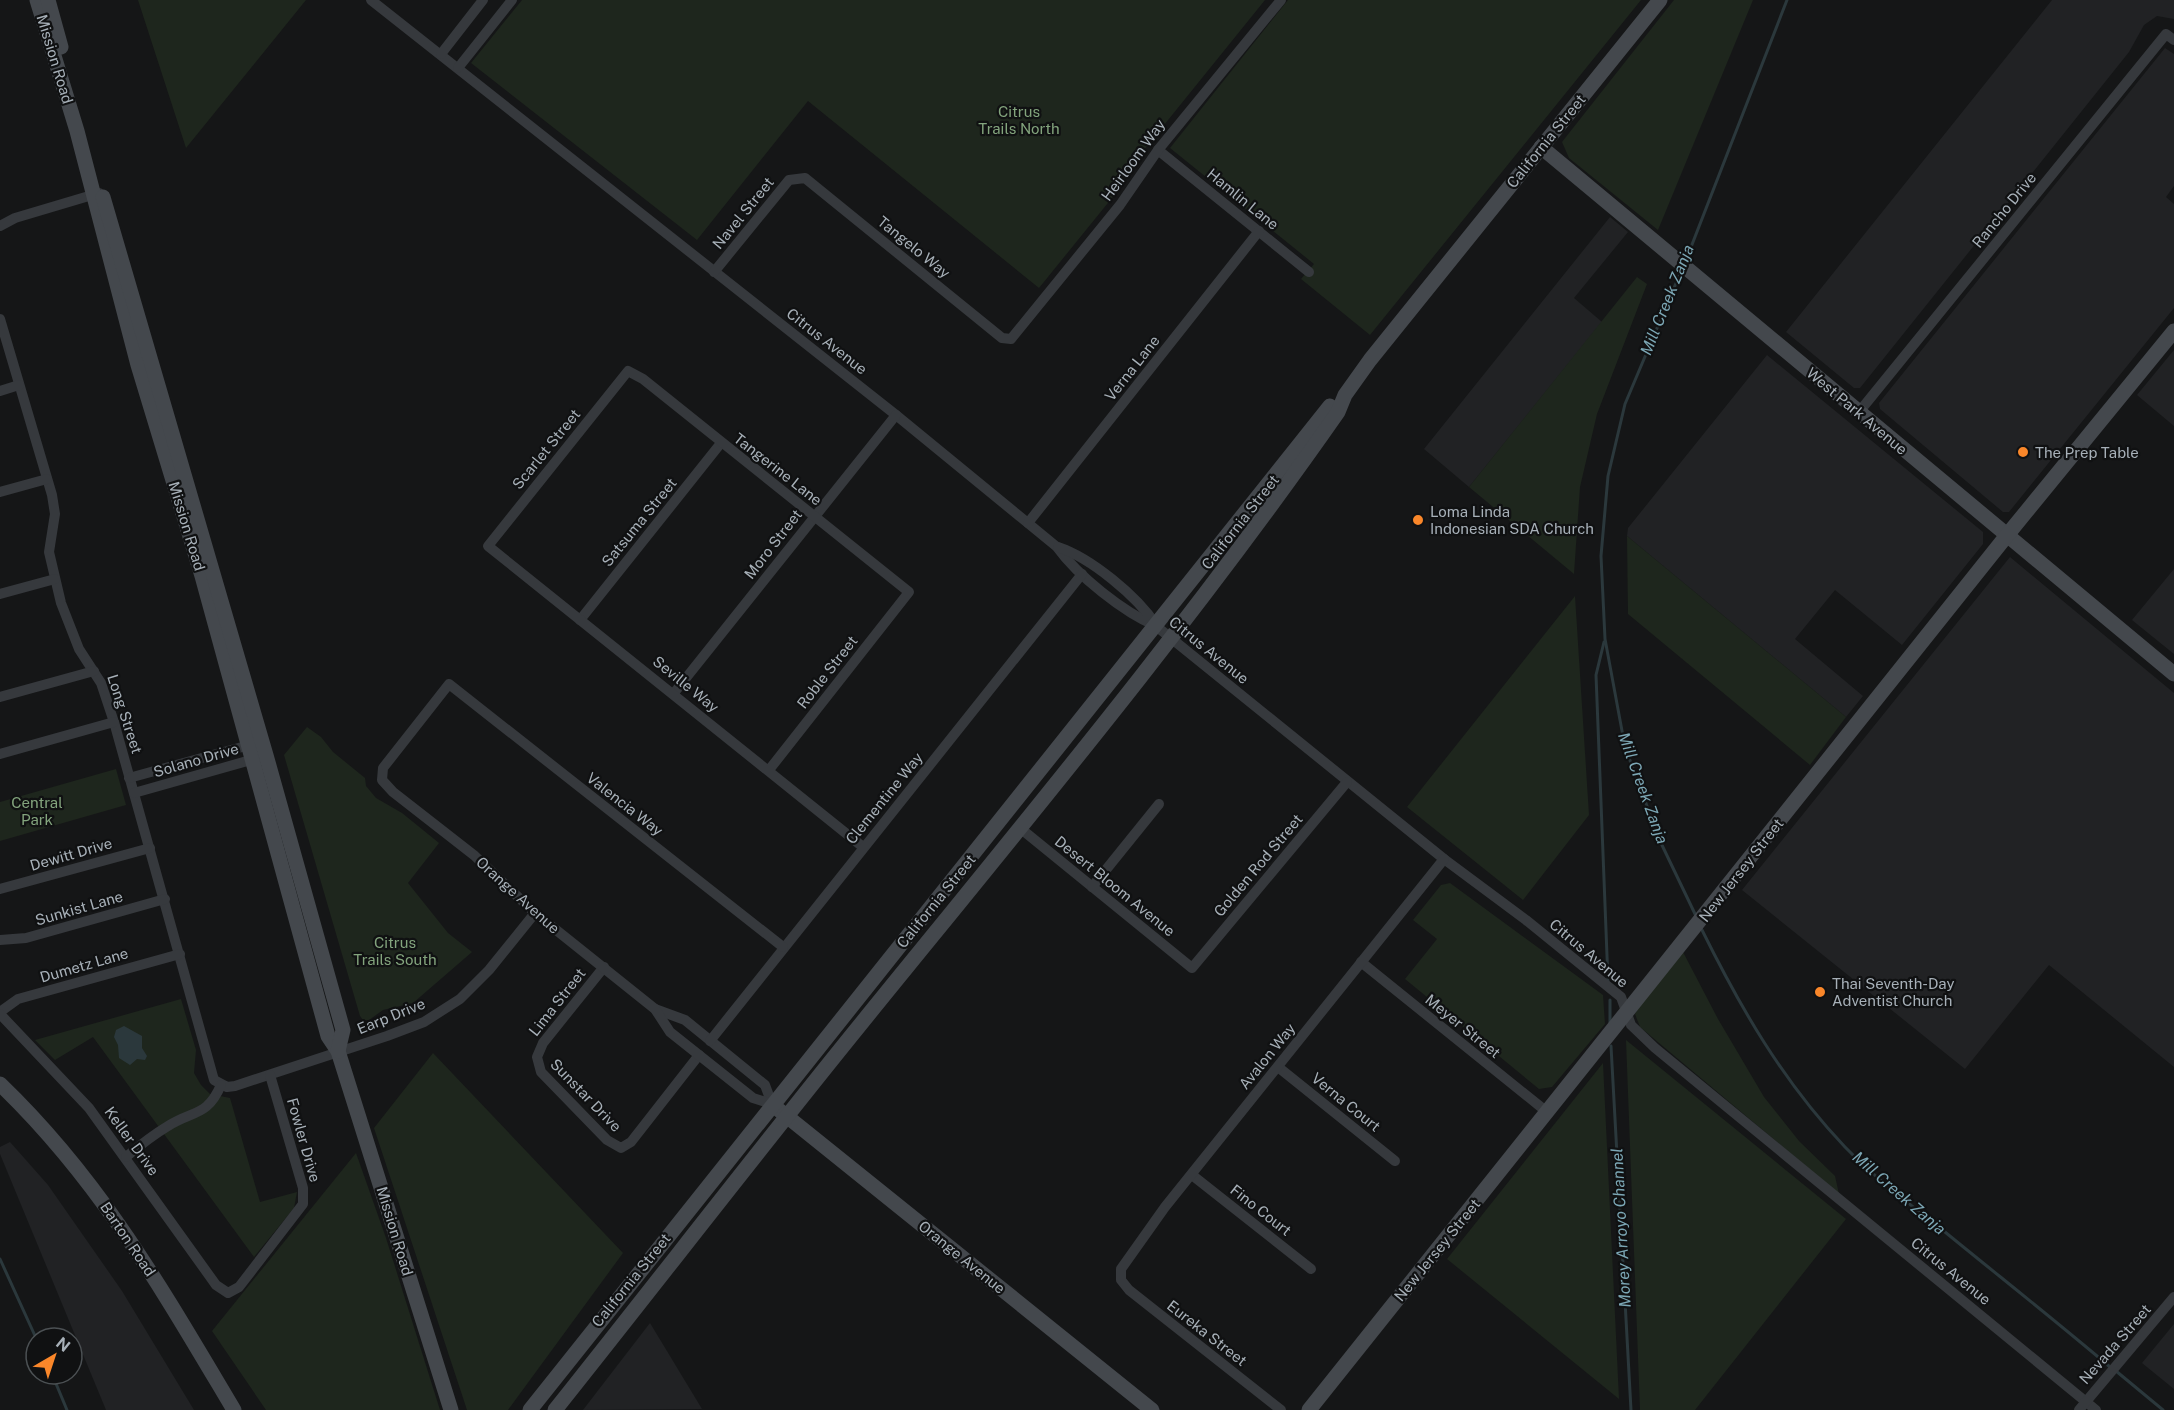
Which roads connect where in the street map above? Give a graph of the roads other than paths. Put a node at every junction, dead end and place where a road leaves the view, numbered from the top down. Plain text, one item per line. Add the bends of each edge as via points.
1 (37, 0) edge
2 (48, 0) edge
3 (371, 0) edge
4 (483, 0) edge
5 (512, 0) edge
6 (1281, 0) edge
7 (1660, 0) edge
8 (2174, 40) edge
9 (441, 54) junction
10 (458, 68) junction
11 (1541, 147) junction
12 (1158, 150) junction
13 (798, 177) joint
14 (97, 194) junction
15 (0, 226) edge
16 (1259, 231) junction
17 (714, 272) junction
18 (1309, 272) dead end
19 (0, 319) edge
20 (2174, 331) edge
21 (1011, 339) joint
22 (628, 371) joint
23 (19, 385) junction
24 (0, 391) edge
25 (1345, 396) junction
26 (1858, 412) junction
27 (896, 414) junction
28 (721, 443) junction
29 (47, 479) junction
30 (0, 492) edge
31 (814, 516) junction
32 (1028, 524) junction
33 (2008, 534) junction
34 (488, 546) joint
35 (1057, 547) junction
36 (1082, 574) junction
37 (55, 579) junction
38 (909, 592) joint
39 (0, 594) edge
40 (580, 620) junction
41 (1156, 626) junction
42 (1170, 637) junction
43 (94, 671) junction
44 (2174, 674) edge
45 (449, 684) joint
46 (674, 693) junction
47 (0, 697) edge
48 (114, 722) junction
49 (257, 751) junction
50 (0, 754) edge
51 (183, 764) junction
52 (769, 770) junction
53 (129, 778) junction
54 (187, 778) junction
55 (1347, 782) junction
56 (134, 793) junction
57 (1159, 804) dead end
58 (1020, 828) junction
59 (863, 847) junction
60 (150, 848) junction
61 (1444, 859) junction
62 (1092, 887) junction
63 (0, 889) edge
64 (165, 899) junction
65 (535, 913) junction
66 (0, 940) edge
67 (783, 947) junction
68 (180, 954) junction
69 (1361, 962) junction
70 (604, 967) junction
71 (1192, 968) joint
72 (655, 1009) junction
73 (0, 1013) edge
74 (1626, 1013) junction
75 (710, 1041) junction
76 (338, 1051) junction
77 (699, 1055) junction
78 (537, 1057) joint
79 (1278, 1067) junction
80 (270, 1075) junction
81 (0, 1084) edge
82 (221, 1085) junction
83 (772, 1104) junction
84 (1547, 1112) junction
85 (787, 1115) junction
86 (126, 1157) junction
87 (1395, 1161) dead end
88 (1192, 1175) junction
89 (1311, 1269) dead end
90 (1120, 1275) joint
91 (228, 1293) joint
92 (2174, 1298) edge
93 (553, 1381) junction
94 (569, 1393) junction
95 (2082, 1406) edge
96 (234, 1410) edge
97 (451, 1410) edge
98 (530, 1410) edge
99 (555, 1410) edge
100 (1152, 1410) edge
101 (1281, 1410) edge
102 (1309, 1410) edge
103 (2096, 1410) edge

1 - 14 street, Mission Road
2 - 14 street, Mission Road
3 - 9 street, Citrus Avenue
4 - 9 street
5 - 10 street
6 - 12 street, Heirloom Way
7 - 11 street, California Street
8 - 26 street, Rancho Drive via 2166,34
9 - 10 street, Citrus Avenue
10 - 17 street, Citrus Avenue
11 - 25 street, California Street
11 - 26 street, West Park Avenue
12 - 16 street, Hamlin Lane
12 - 21 street, Heirloom Way via 1120,205
13 - 17 street, Navel Street via 789,180
13 - 21 street, Tangelo Way via 805,178 1002,338
14 - 15 street
14 - 49 street, Mission Road via 138,365
16 - 18 street, Hamlin Lane
16 - 32 street, Verna Lane
17 - 27 street, Citrus Avenue
19 - 23 street, Long Street
20 - 33 street, New Jersey Street
22 - 28 street, Tangerine Lane
22 - 34 street, Scarlet Street
23 - 24 street
23 - 29 street, Long Street
25 - 41 street, California Street via 1330,406
25 - 42 street, California Street via 1338,412 1251,535
26 - 33 street, West Park Avenue
27 - 31 street, Moro Street
27 - 32 street, Citrus Avenue
28 - 31 street, Tangerine Lane
28 - 40 street, Satsuma Street
29 - 30 street
29 - 37 street, Long Street via 55,514 49,552
31 - 38 street, Tangerine Lane
31 - 46 street, Moro Street
32 - 35 street, Citrus Avenue
33 - 44 street, West Park Avenue
33 - 74 street, New Jersey Street
34 - 40 street, Seville Way
35 - 36 street, Citrus Avenue
35 - 41 street, Citrus Avenue via 1078,553 1145,608
36 - 41 street, Citrus Avenue via 1139,618
36 - 59 street, Clementine Way
37 - 39 street
37 - 43 street, Long Street via 75,640
38 - 52 street, Roble Street
40 - 46 street, Seville Way
41 - 42 street, Citrus Avenue
41 - 83 street, California Street
42 - 55 street, Citrus Avenue
42 - 58 street, California Street
43 - 47 street
43 - 48 street, Long Street
45 - 65 street, Orange Avenue via 383,768 382,780 475,856
45 - 67 street, Valencia Way
46 - 52 street, Seville Way
48 - 50 street
48 - 53 street, Long Street
49 - 51 street, Solano Drive
49 - 54 street, Solano Drive
49 - 76 street, Mission Road via 328,1036
51 - 53 street, Solano Drive
51 - 54 street
52 - 59 street, Seville Way
53 - 56 street, Long Street
54 - 56 street, Solano Drive
55 - 61 street, Citrus Avenue
55 - 71 street, Golden Rod Street
56 - 60 street, Long Street
57 - 62 street
58 - 62 street, Desert Bloom Avenue
58 - 85 street, California Street
59 - 67 street, Clementine Way
60 - 63 street, Dewitt Drive
60 - 64 street, Long Street
61 - 69 street, Avalon Way
61 - 74 street, Citrus Avenue via 1621,997
62 - 71 street, Desert Bloom Avenue
64 - 66 street, Sunkist Lane via 26,938
64 - 68 street, Long Street
65 - 70 street, Orange Avenue
65 - 76 street, Earp Drive via 460,999 424,1022
67 - 75 street, Clementine Way
68 - 73 street, Dumetz Lane via 18,999
68 - 82 street, Long Street via 212,1076
69 - 79 street, Avalon Way
69 - 84 street, Meyer Street
70 - 72 street, Orange Avenue
70 - 78 street, Lima Street via 543,1043
72 - 75 street, Orange Avenue via 685,1020
72 - 77 street, Orange Avenue via 670,1032
73 - 86 street, Keller Drive via 89,1108
74 - 84 street, New Jersey Street
74 - 95 street, Citrus Avenue via 1631,1025 1655,1048
75 - 83 street, Orange Avenue via 765,1084
76 - 80 street, Earp Drive
76 - 97 street, Mission Road
77 - 78 street, Sunstar Drive via 631,1142 621,1148 607,1140 541,1072
77 - 83 street, Orange Avenue via 753,1098
79 - 87 street, Verna Court
79 - 88 street, Avalon Way
80 - 82 street, Earp Drive via 235,1086
80 - 91 street, Fowler Drive via 303,1188 303,1204 239,1287
81 - 96 street, Barton Road via 67,1154 101,1198 136,1247
82 - 86 street via 204,1110 168,1126
83 - 85 street, Orange Avenue
83 - 93 street, California Street
84 - 102 street, New Jersey Street
85 - 94 street, California Street
85 - 100 street, Orange Avenue
86 - 91 street, Keller Drive via 216,1285
88 - 89 street, Fino Court
88 - 90 street, Avalon Way via 1126,1261
90 - 101 street, Eureka Street via 1129,1290
92 - 95 street, Nevada Street
93 - 94 street
93 - 98 street, California Street
94 - 99 street, California Street
95 - 103 street, Citrus Avenue

